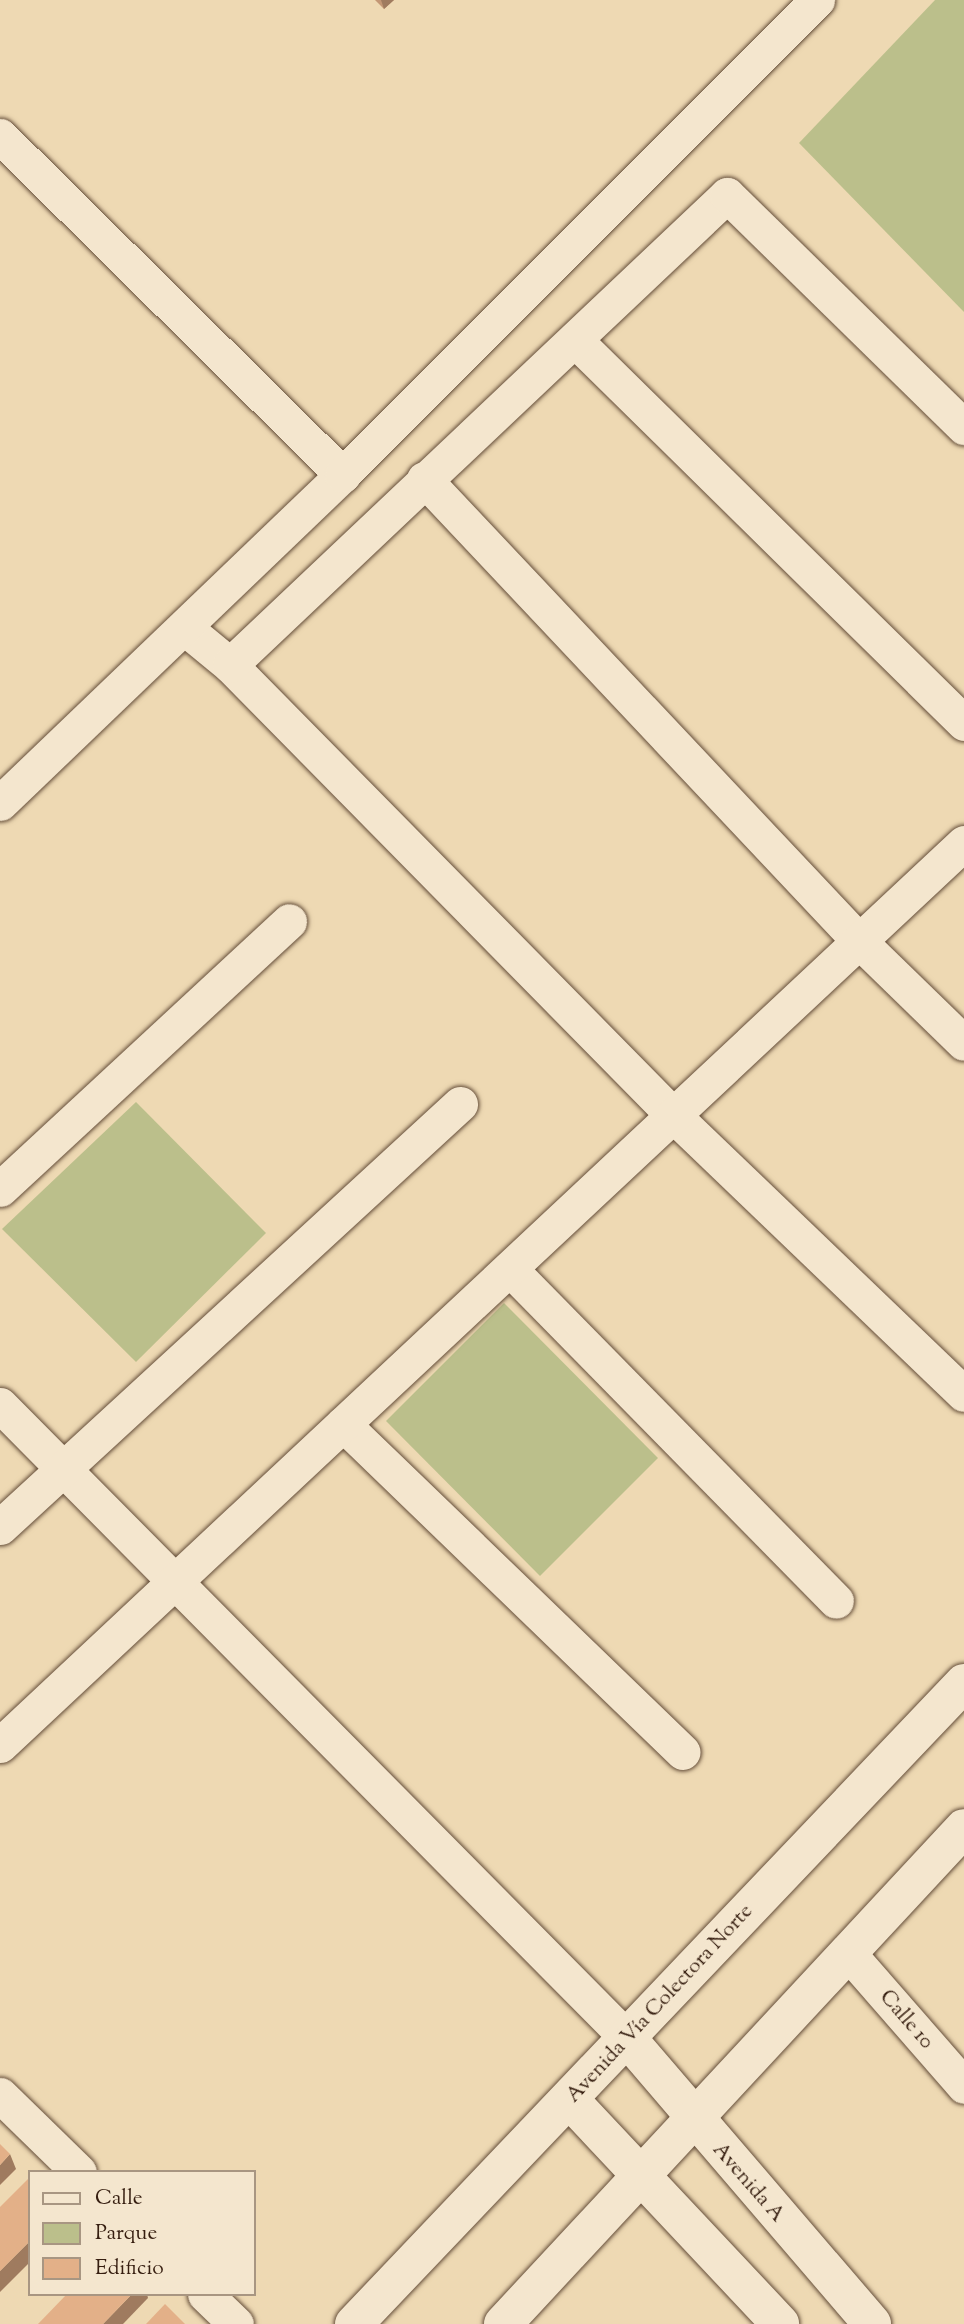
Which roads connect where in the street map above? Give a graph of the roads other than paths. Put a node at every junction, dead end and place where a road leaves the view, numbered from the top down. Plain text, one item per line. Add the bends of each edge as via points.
1 (817, 0) edge
2 (0, 136) edge
3 (575, 340) junction
4 (964, 427) edge
5 (342, 475) junction
6 (424, 479) junction
7 (185, 628) junction
8 (230, 665) junction
9 (964, 723) edge
10 (0, 803) edge
11 (964, 843) edge
12 (289, 921) dead end
13 (859, 941) junction
14 (964, 1043) edge
15 (460, 1104) dead end
16 (673, 1115) junction
17 (0, 1189) edge
18 (510, 1269) junction
19 (964, 1394) edge
20 (0, 1405) edge
21 (343, 1424) junction
22 (64, 1467) junction
23 (0, 1527) edge
24 (176, 1582) junction
25 (836, 1601) dead end
26 (964, 1682) edge
27 (0, 1745) edge
28 (682, 1752) dead end
29 (964, 1828) edge
30 (849, 1954) junction
31 (628, 2039) junction
32 (964, 2086) edge
33 (0, 2095) edge
34 (570, 2100) junction
35 (692, 2119) junction
36 (77, 2170) edge
37 (643, 2174) junction
38 (207, 2296) edge
39 (236, 2324) edge
40 (354, 2324) edge
41 (503, 2324) edge
42 (780, 2324) edge
43 (872, 2324) edge

1 - 5 street
2 - 5 street
3 - 4 street via 727,195
3 - 6 street
3 - 9 street
5 - 7 street
6 - 8 street
6 - 13 street
7 - 8 street
7 - 10 street
8 - 16 street
11 - 13 street
12 - 17 street
13 - 14 street
13 - 16 street
15 - 22 street
16 - 18 street
16 - 19 street
18 - 21 street
18 - 25 street
20 - 22 street
21 - 24 street
21 - 28 street
22 - 23 street
22 - 24 street
24 - 27 street
24 - 31 street
26 - 31 street, Avenida Vía Colectora Norte
29 - 30 street
30 - 32 street, Calle 10
30 - 35 street
31 - 34 street, Avenida Vía Colectora Norte
31 - 35 street, Avenida A
33 - 36 street
34 - 37 street
34 - 40 street, Avenida Vía Colectora Norte
35 - 37 street
35 - 43 street, Avenida A
37 - 41 street
37 - 42 street
38 - 39 street

